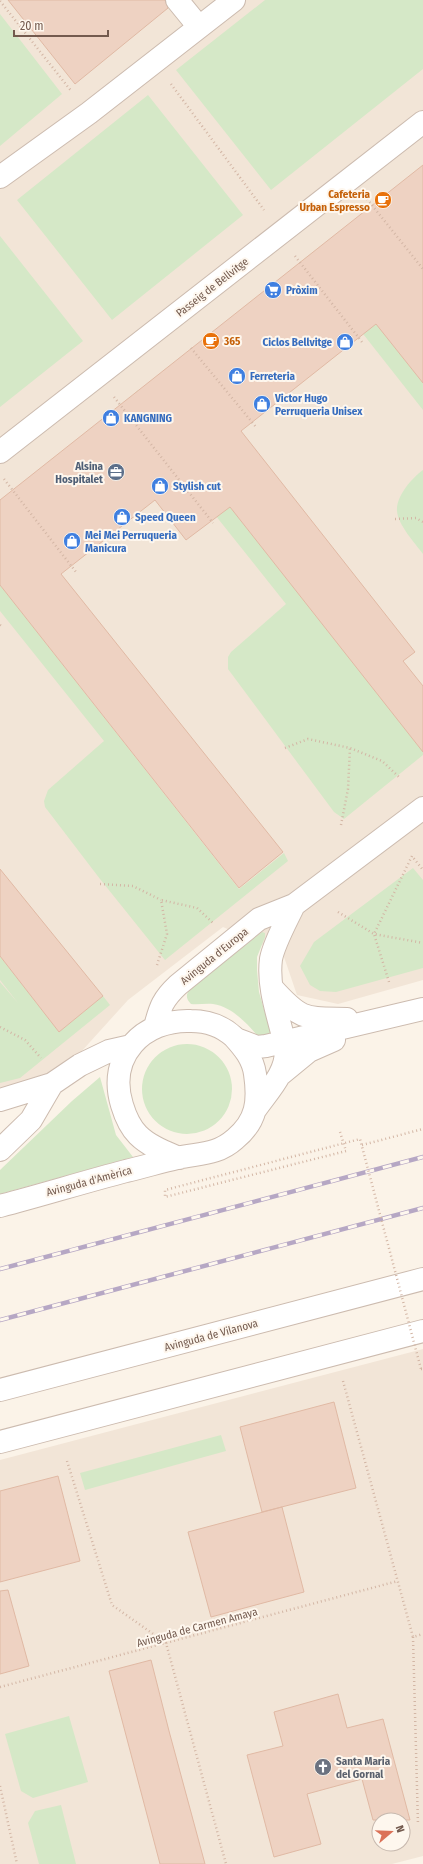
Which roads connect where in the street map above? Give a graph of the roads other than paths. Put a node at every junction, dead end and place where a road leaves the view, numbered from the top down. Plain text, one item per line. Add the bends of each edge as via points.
1 (177, 0) edge
2 (234, 0) edge
3 (199, 27) junction
4 (423, 122) edge
5 (0, 177) edge
6 (0, 452) edge
7 (423, 808) edge
8 (294, 905) junction
9 (272, 988) junction
10 (423, 1009) edge
11 (379, 1020) junction
12 (155, 1027) junction
13 (236, 1040) junction
14 (285, 1042) junction
15 (131, 1046) junction
16 (281, 1074) junction
17 (52, 1084) junction
18 (0, 1100) edge
19 (256, 1110) junction
20 (0, 1150) edge
21 (178, 1158) junction
22 (0, 1206) edge
23 (423, 1279) edge
24 (423, 1331) edge
25 (0, 1390) edge
26 (0, 1442) edge

1 - 3 street
2 - 3 street
3 - 5 street via 89,113
4 - 6 street, Passeig de Bellvitge
7 - 8 street, Avinguda d'Europa
8 - 9 street, Avinguda d'Europa via 271,957
8 - 12 street, Avinguda d'Europa via 259,919 178,985 166,997
9 - 11 street, Avinguda d'Amèrica via 293,1009 311,1018
9 - 14 street, Avinguda d'Europa
10 - 11 street, Avinguda d'Amèrica
11 - 14 street, Avinguda d'Amèrica
11 - 16 street, Avinguda d'Amèrica via 309,1051
12 - 13 street, Avinguda d'Amèrica via 180,1020 198,1021 216,1025
12 - 15 street, Avinguda d'Amèrica
13 - 14 street, Avinguda d'Amèrica via 257,1047
13 - 19 street, Avinguda d'Amèrica via 246,1050 254,1070 257,1088
14 - 16 street, Avinguda d'Europa via 286,1058
15 - 17 street, Avinguda d'Amèrica via 109,1051 80,1065
15 - 21 street, Avinguda d'Amèrica via 119,1069 118,1092 125,1115 138,1135
16 - 19 street, Avinguda d'Europa
17 - 18 street, Avinguda d'Amèrica
17 - 20 street, Avinguda d'Amèrica via 31,1120
19 - 21 street, Avinguda d'Amèrica via 245,1131 226,1146 204,1155
21 - 22 street, Avinguda d'Amèrica
23 - 25 street, Avinguda de Vilanova
24 - 26 street

